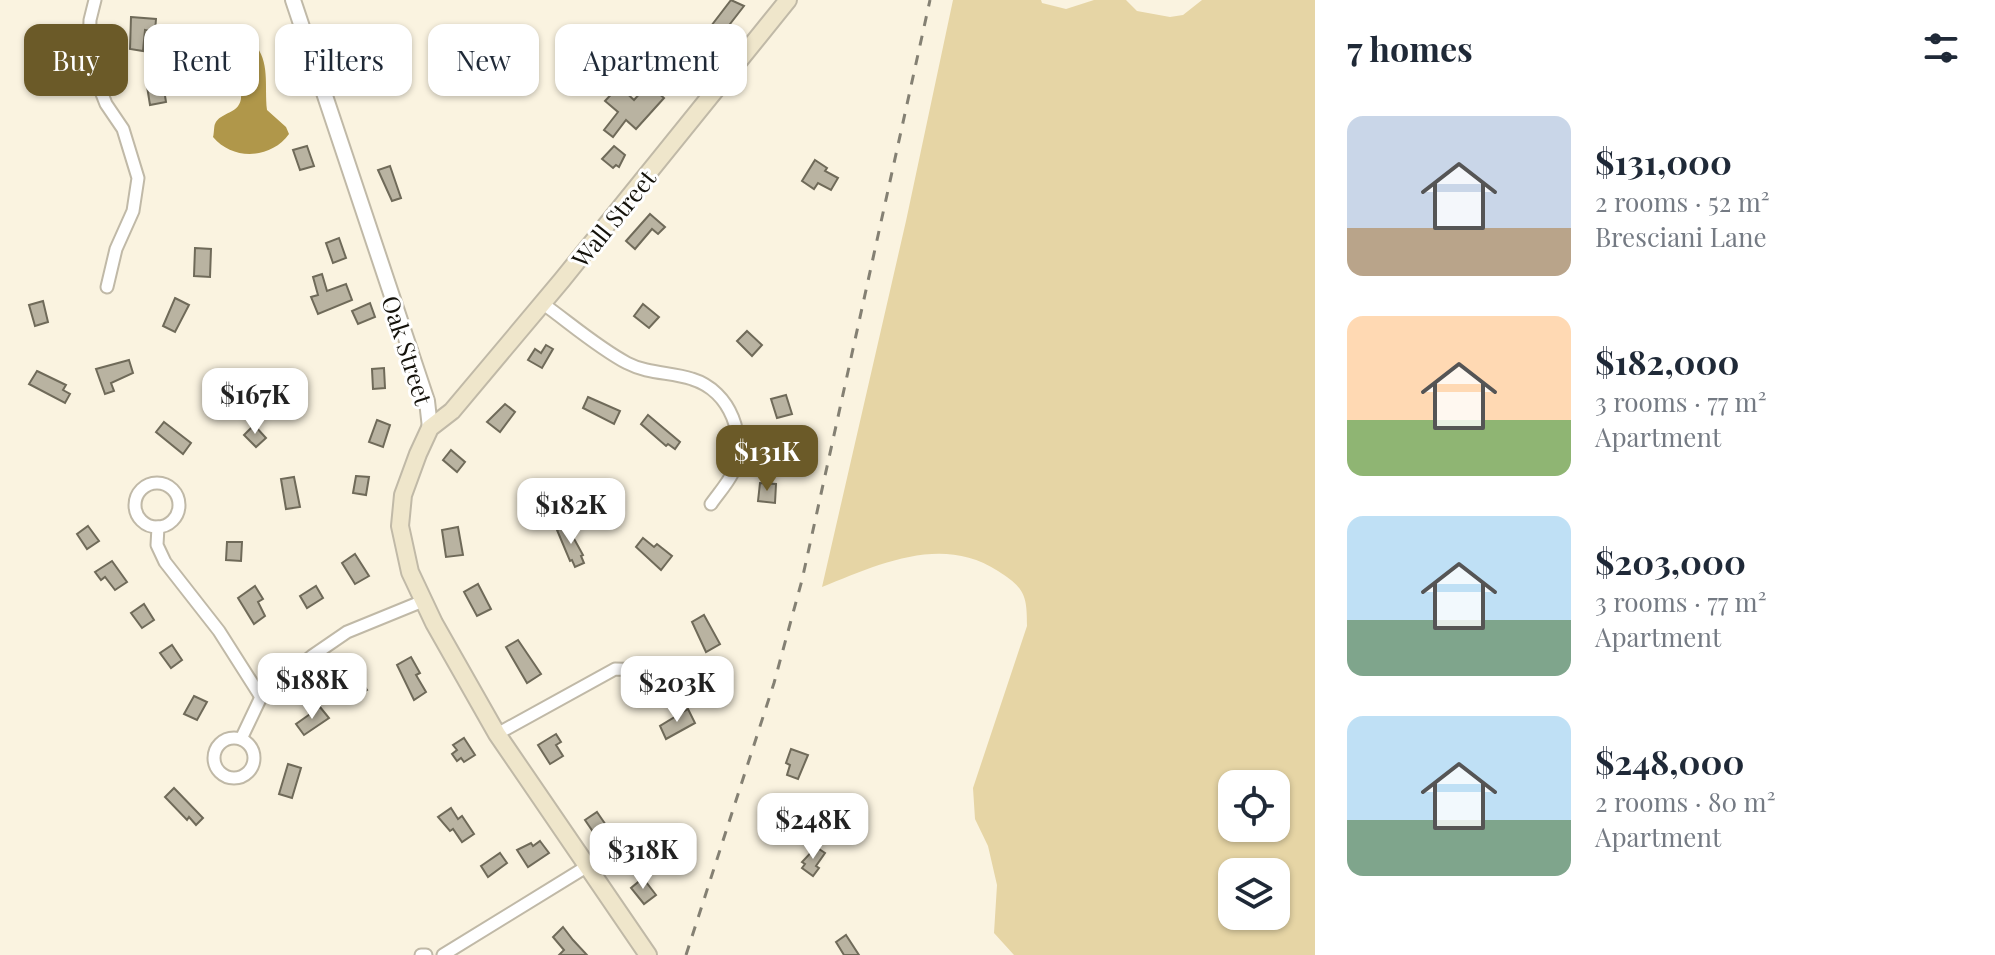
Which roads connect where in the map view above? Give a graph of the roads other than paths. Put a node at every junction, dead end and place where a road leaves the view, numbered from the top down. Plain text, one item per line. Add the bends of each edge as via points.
1 (95, 0) edge
2 (293, 0) edge
3 (788, 0) edge
4 (107, 287) dead end
5 (542, 303) junction
6 (430, 428) junction
7 (711, 504) dead end
8 (158, 527) junction
9 (423, 601) junction
10 (651, 670) dead end
11 (261, 697) junction
12 (497, 734) junction
13 (241, 739) dead end
14 (586, 867) junction
15 (443, 955) edge
16 (648, 955) edge

1 - 4 street via 89,51 95,76 123,129 138,178 133,211
2 - 6 street, Oak Street via 427,401
3 - 5 main road, Wall Street
5 - 6 main road, Wall Street via 452,411
5 - 7 street via 629,364 694,379 721,398 736,421 740,445 732,474
6 - 9 main road, Oak Street via 400,511 405,557
8 - 8 street via 142,521 135,505 141,489 157,483 173,489 180,505 172,522
8 - 11 street via 157,545 165,562 219,631
9 - 11 street via 335,639
9 - 12 main road, Oak Street
10 - 12 street via 615,669
11 - 13 street
12 - 14 main road, Oak Street
14 - 15 street
14 - 16 main road, Oak Street

